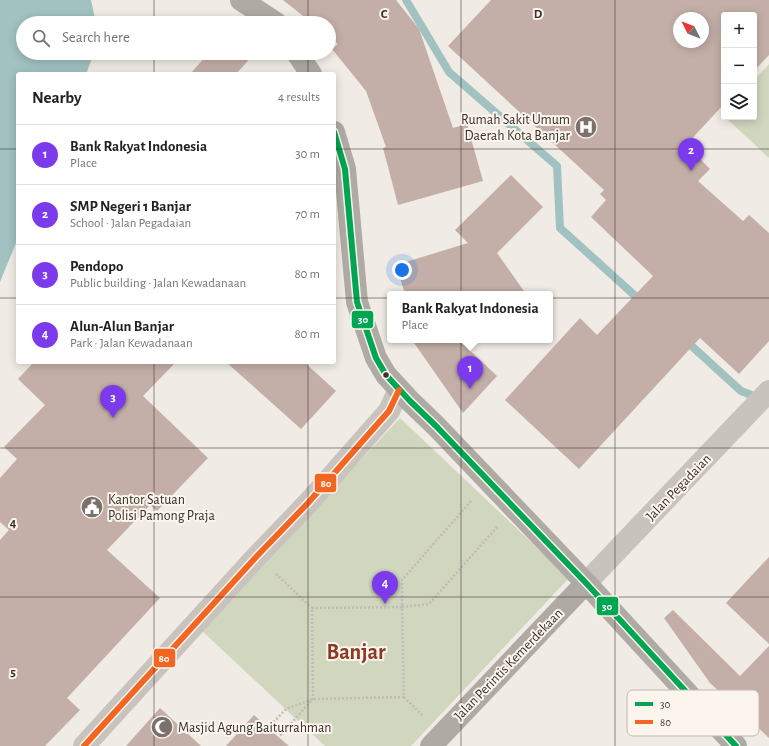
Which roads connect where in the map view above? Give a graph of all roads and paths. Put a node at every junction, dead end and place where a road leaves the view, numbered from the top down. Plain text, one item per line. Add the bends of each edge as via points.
1 (241, 0) edge
2 (265, 16) edge
3 (302, 60) edge
4 (310, 72) edge
5 (336, 139) edge
6 (769, 391) edge
7 (404, 396) junction
8 (489, 481) junction
9 (515, 508) junction
10 (257, 556) junction
11 (586, 583) junction
12 (402, 607) junction
13 (312, 608) junction
14 (684, 690) edge
15 (313, 699) junction
16 (268, 728) dead end
17 (727, 736) edge
18 (279, 737) dead end
19 (84, 746) edge
20 (430, 746) edge
21 (736, 746) edge

1 - 2 highway
3 - 4 highway
5 - 7 highway via 344,169 358,302 376,358 386,375
6 - 11 street, Jalan Pegadaian
7 - 8 highway
7 - 10 street
8 - 9 highway
8 - 12 path via 402,580
9 - 11 highway
9 - 12 path via 429,604
10 - 13 path
10 - 19 street
11 - 14 highway
11 - 20 highway, Jalan Perintis Kemerdekaan
12 - 13 path
12 - 15 path via 404,697
13 - 15 path
15 - 16 path via 286,709
15 - 18 path
17 - 21 highway

